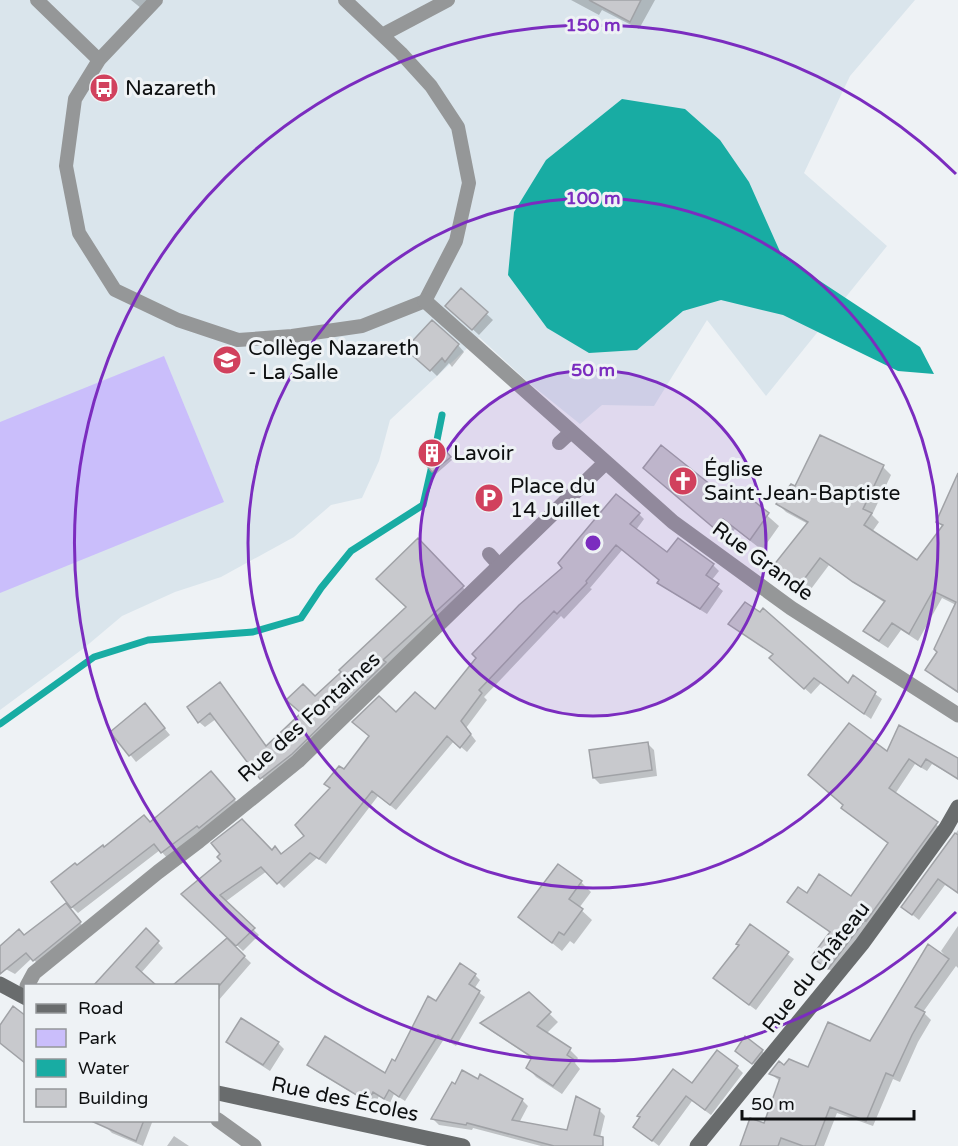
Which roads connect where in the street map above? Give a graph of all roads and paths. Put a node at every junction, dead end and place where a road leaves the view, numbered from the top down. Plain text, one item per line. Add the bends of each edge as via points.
1 (37, 0) edge
2 (156, 0) edge
3 (345, 0) edge
4 (448, 0) edge
5 (382, 35) junction
6 (99, 60) junction
7 (425, 301) junction
8 (572, 432) junction
9 (559, 443) dead end
10 (605, 463) junction
11 (958, 715) edge
12 (958, 807) edge
13 (0, 984) edge
14 (29, 984) edge
15 (24, 992) edge
16 (219, 1094) edge
17 (219, 1121) edge
18 (254, 1146) edge
19 (463, 1146) edge
20 (697, 1146) edge

1 - 6 lane
2 - 6 lane
3 - 5 lane
4 - 5 lane
5 - 7 lane via 431,86 458,127 469,183 456,241
6 - 7 lane via 75,99 66,166 79,233 115,290 178,320 238,340 362,326
7 - 8 street, Rue Grande
8 - 9 lane
8 - 10 street, Rue Grande
10 - 11 street, Rue Grande via 673,522 790,608
10 - 14 street, Rue des Fontaines via 494,560 396,667 298,761 34,973
12 - 20 main road, Rue du Château via 862,944
13 - 15 main road
16 - 19 main road, Rue des Écoles
17 - 18 street

